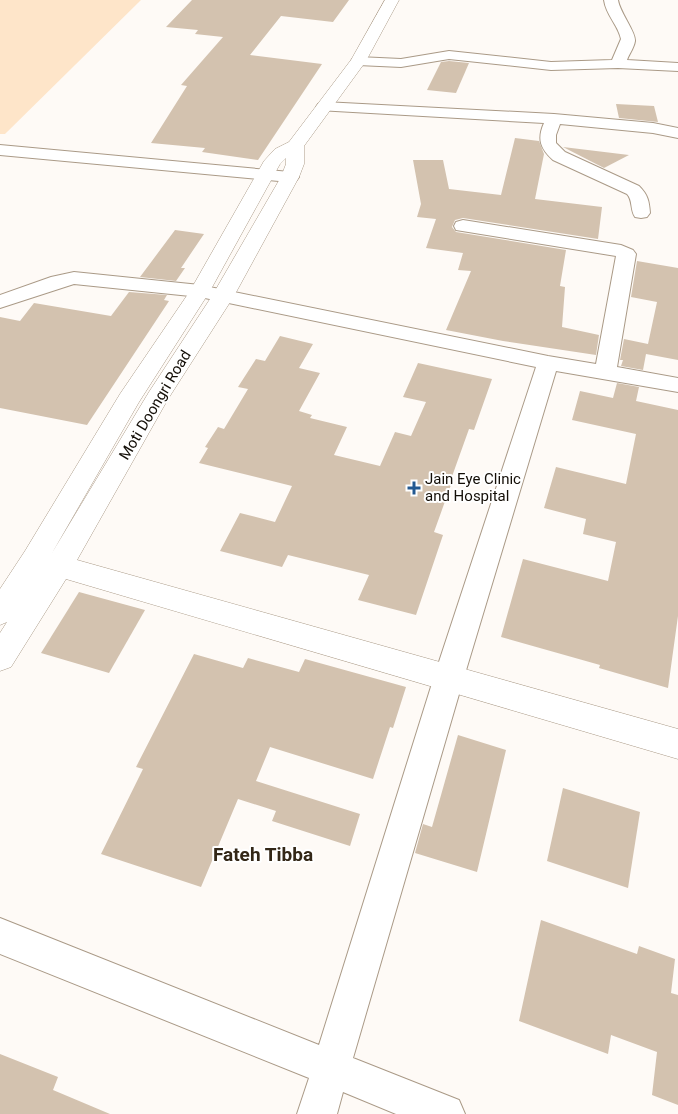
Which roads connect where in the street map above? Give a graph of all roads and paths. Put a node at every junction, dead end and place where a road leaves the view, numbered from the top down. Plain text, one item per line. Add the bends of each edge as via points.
1 (392, 0) edge
2 (612, 0) edge
3 (358, 61) junction
4 (618, 64) junction
5 (678, 67) edge
6 (324, 107) junction
7 (554, 119) junction
8 (678, 133) edge
9 (295, 146) junction
10 (0, 150) edge
11 (266, 173) junction
12 (290, 176) junction
13 (641, 214) dead end
14 (463, 226) dead end
15 (200, 291) junction
16 (223, 296) junction
17 (0, 302) edge
18 (548, 363) junction
19 (605, 372) junction
20 (140, 382) junction
21 (678, 385) edge
22 (165, 386) junction
23 (47, 563) junction
24 (0, 613) edge
25 (0, 658) edge
26 (449, 677) junction
27 (678, 744) edge
28 (0, 936) edge
29 (332, 1068) junction
30 (317, 1114) edge
31 (444, 1114) edge

1 - 3 street, Moti Doongri Road
2 - 4 street via 615,18 629,38
3 - 4 street via 401,63 449,55 551,66
3 - 6 street, Moti Doongri Road
4 - 5 street
6 - 7 street
6 - 9 street, Moti Doongri Road
7 - 8 street
7 - 13 street via 547,135 551,150 633,190 639,196
9 - 11 street, Moti Doongri Road via 281,153
9 - 12 street, Moti Doongri Road via 295,164
10 - 11 street
11 - 12 street
11 - 15 street, Moti Doongri Road
12 - 16 street, Moti Doongri Road
14 - 19 street via 626,254
15 - 16 street
15 - 17 street via 74,278
15 - 20 street, Moti Doongri Road
16 - 18 street
16 - 22 street, Moti Doongri Road
18 - 19 street
18 - 26 street
19 - 21 street
20 - 22 street
20 - 23 street, Moti Doongri Road
22 - 23 street, Moti Doongri Road
23 - 24 street, Moti Doongri Road
23 - 25 street, Moti Doongri Road
23 - 26 street
26 - 27 street
26 - 29 street
28 - 29 street
29 - 30 street
29 - 31 street

